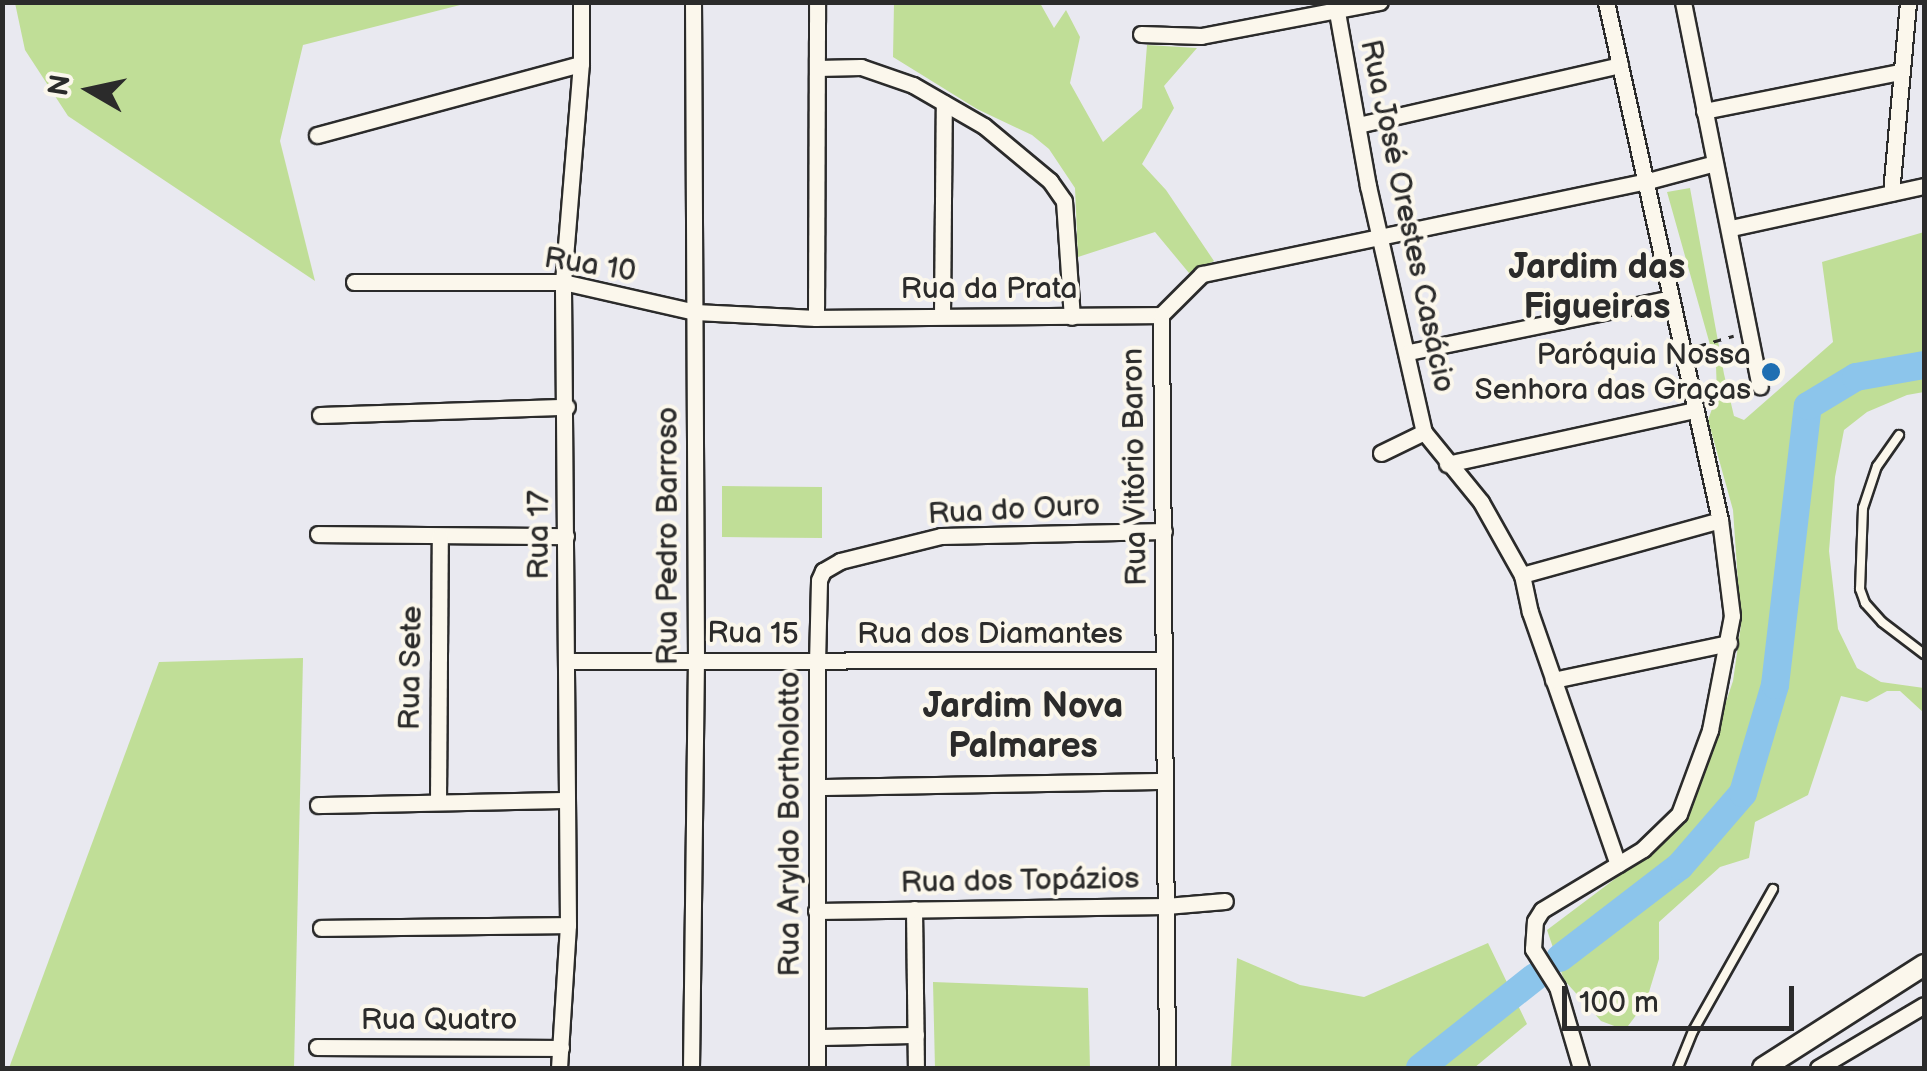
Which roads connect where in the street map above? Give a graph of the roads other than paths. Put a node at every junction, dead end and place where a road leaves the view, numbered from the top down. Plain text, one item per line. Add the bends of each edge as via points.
1 (581, 2) edge
2 (694, 2) edge
3 (817, 2) edge
4 (1380, 2) edge
5 (1606, 2) edge
6 (1683, 2) edge
7 (1908, 2) edge
8 (1337, 12) junction
9 (1141, 34) dead end
10 (581, 64) junction
11 (1620, 64) junction
12 (817, 68) junction
13 (1900, 72) junction
14 (944, 104) junction
15 (1704, 111) junction
16 (1358, 125) junction
17 (317, 135) dead end
18 (1715, 162) junction
19 (1644, 182) junction
20 (1924, 186) edge
21 (1890, 192) junction
22 (1731, 228) junction
23 (1380, 237) junction
24 (354, 282) dead end
25 (563, 282) junction
26 (1668, 299) junction
27 (695, 312) junction
28 (942, 315) junction
29 (1161, 315) junction
30 (1072, 317) junction
31 (816, 318) junction
32 (1409, 352) junction
33 (1760, 386) dead end
34 (567, 407) junction
35 (1694, 410) junction
36 (320, 414) dead end
37 (1424, 432) junction
38 (1899, 434) dead end
39 (1380, 452) dead end
40 (1447, 464) junction
41 (1720, 520) junction
42 (1164, 531) junction
43 (318, 534) dead end
44 (440, 536) junction
45 (566, 536) junction
46 (1522, 575) junction
47 (818, 580) joint
48 (1729, 643) junction
49 (1924, 654) edge
50 (566, 660) junction
51 (696, 660) junction
52 (1164, 660) junction
53 (818, 663) junction
54 (1553, 680) junction
55 (1164, 780) junction
56 (818, 787) junction
57 (438, 800) junction
58 (566, 800) junction
59 (318, 804) dead end
60 (1618, 864) junction
61 (1772, 888) dead end
62 (1225, 901) dead end
63 (1166, 906) junction
64 (914, 909) junction
65 (816, 911) junction
66 (568, 925) junction
67 (320, 928) dead end
68 (1924, 966) edge
69 (1924, 1005) edge
70 (916, 1035) junction
71 (818, 1037) junction
72 (317, 1047) dead end
73 (561, 1048) junction
74 (559, 1068) edge
75 (691, 1068) edge
76 (817, 1068) edge
77 (916, 1068) edge
78 (1167, 1068) edge
79 (1581, 1068) edge
80 (1678, 1068) edge
81 (1762, 1068) edge
82 (1818, 1068) edge

1 - 10 street, Rua 17
2 - 27 street, Rua Pedro Barroso
3 - 12 street
4 - 8 street
5 - 11 street
6 - 15 street
7 - 13 street
8 - 9 street via 1201,36
8 - 16 street, Rua José Orestes Casácio
10 - 17 street
10 - 25 street, Rua 17
11 - 16 street
11 - 19 street
12 - 14 street via 879,72
12 - 31 street
13 - 15 street
13 - 21 street
14 - 28 street
14 - 30 street via 1009,146 1064,200
15 - 18 street
16 - 23 street, Rua José Orestes Casácio
18 - 19 street, Rua Vitório Baron
18 - 22 street
19 - 23 street, Rua Vitório Baron
19 - 26 street
20 - 21 street
21 - 22 street
22 - 33 street
23 - 29 street, Rua Vitório Baron via 1202,274
23 - 32 street, Rua José Orestes Casácio
24 - 25 street, Rua 10
25 - 27 street, Rua 10
25 - 34 street, Rua 17
26 - 32 street
26 - 35 street
27 - 31 street, Rua 10
27 - 51 street, Rua Pedro Barroso
28 - 30 street, Rua da Prata
28 - 31 street, Rua da Prata
29 - 30 street, Rua da Prata
29 - 42 street, Rua Vitório Baron
32 - 37 street, Rua José Orestes Casácio
34 - 36 street
34 - 45 street, Rua 17
35 - 40 street
35 - 41 street
37 - 39 street
37 - 40 street, Rua José Orestes Casácio
38 - 49 lane via 1877,466 1862,508 1860,589 1882,622
40 - 46 street, Rua José Orestes Casácio via 1481,502
41 - 46 street
41 - 48 street
42 - 47 street, Rua do Ouro via 941,536 840,561
42 - 52 street, Rua Vitório Baron
43 - 44 street
44 - 45 street
44 - 57 street, Rua Sete
45 - 50 street, Rua 17
46 - 54 street, Rua José Orestes Casácio
47 - 53 street, Rua Aryldo Bortholotto
48 - 54 street
48 - 60 street via 1688,799 1666,828
50 - 51 street, Rua 15
50 - 58 street, Rua 17
51 - 53 street, Rua 15
51 - 75 street, Rua Pedro Barroso
52 - 53 street, Rua dos Diamantes
52 - 55 street, Rua Vitório Baron
53 - 56 street, Rua Aryldo Bortholotto
54 - 60 street, Rua José Orestes Casácio
55 - 56 street
55 - 63 street, Rua Vitório Baron
56 - 65 street, Rua Aryldo Bortholotto
57 - 58 street
57 - 59 street
58 - 66 street, Rua 17
60 - 79 street via 1542,910 1532,932
61 - 80 lane
62 - 63 street, Rua dos Topázios
63 - 64 street, Rua dos Topázios
63 - 78 street, Rua Vitório Baron
64 - 65 street, Rua dos Topázios
64 - 70 street
65 - 71 street, Rua Aryldo Bortholotto
66 - 67 street
66 - 73 street, Rua 17
68 - 81 main road
69 - 82 street
70 - 71 street
70 - 77 street
71 - 76 street, Rua Aryldo Bortholotto
72 - 73 street, Rua Quatro
73 - 74 street, Rua 17

